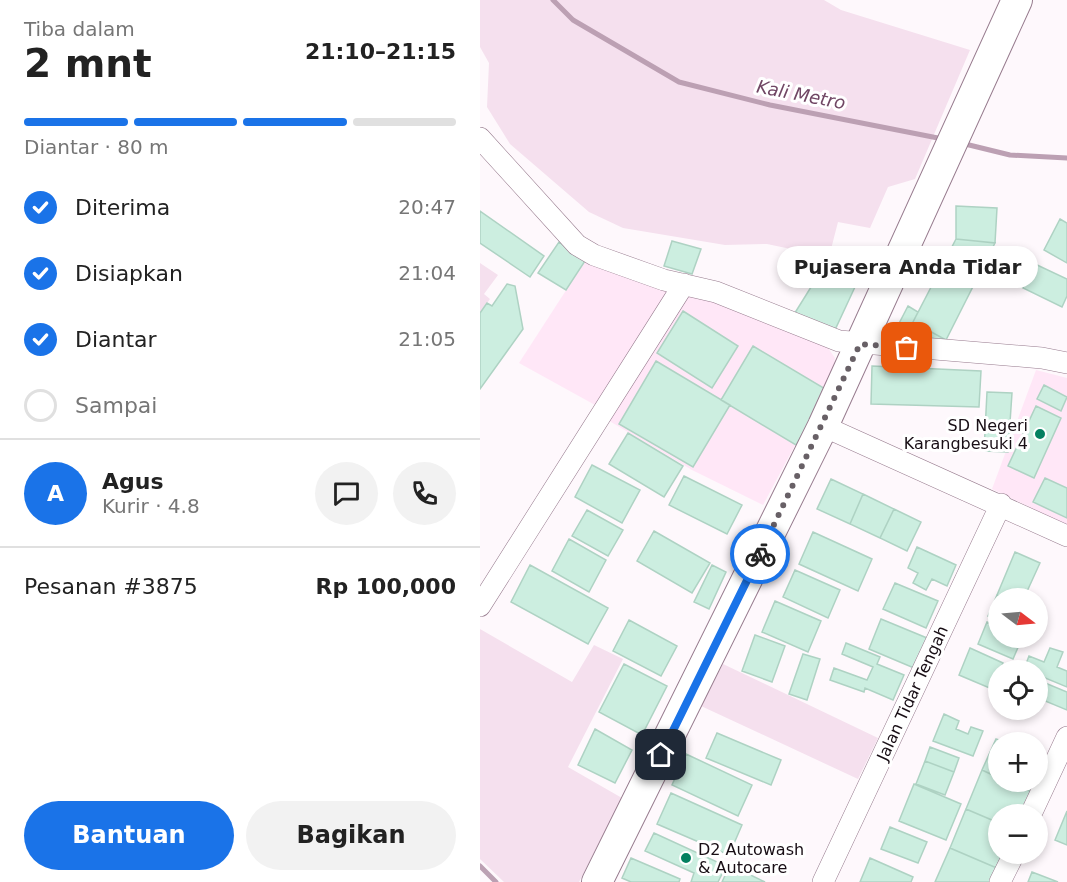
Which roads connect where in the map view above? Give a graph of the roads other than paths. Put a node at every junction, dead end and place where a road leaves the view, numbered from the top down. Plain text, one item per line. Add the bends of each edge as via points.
1 (1015, 5) edge
2 (480, 138) edge
3 (684, 284) junction
4 (860, 344) junction
5 (1066, 361) edge
6 (823, 426) junction
7 (1001, 504) junction
8 (1067, 536) edge
9 (480, 606) edge
10 (1067, 737) edge
11 (1036, 804) edge
12 (1009, 864) edge
13 (600, 881) edge
14 (823, 882) edge
15 (1000, 882) edge

1 - 4 main road
2 - 3 street via 584,251
3 - 4 street via 716,292 839,341
3 - 9 street
4 - 5 street
4 - 6 main road
6 - 7 street
6 - 13 main road
7 - 8 street
7 - 14 street, Jalan Tidar Tengah
10 - 11 street
12 - 15 street

